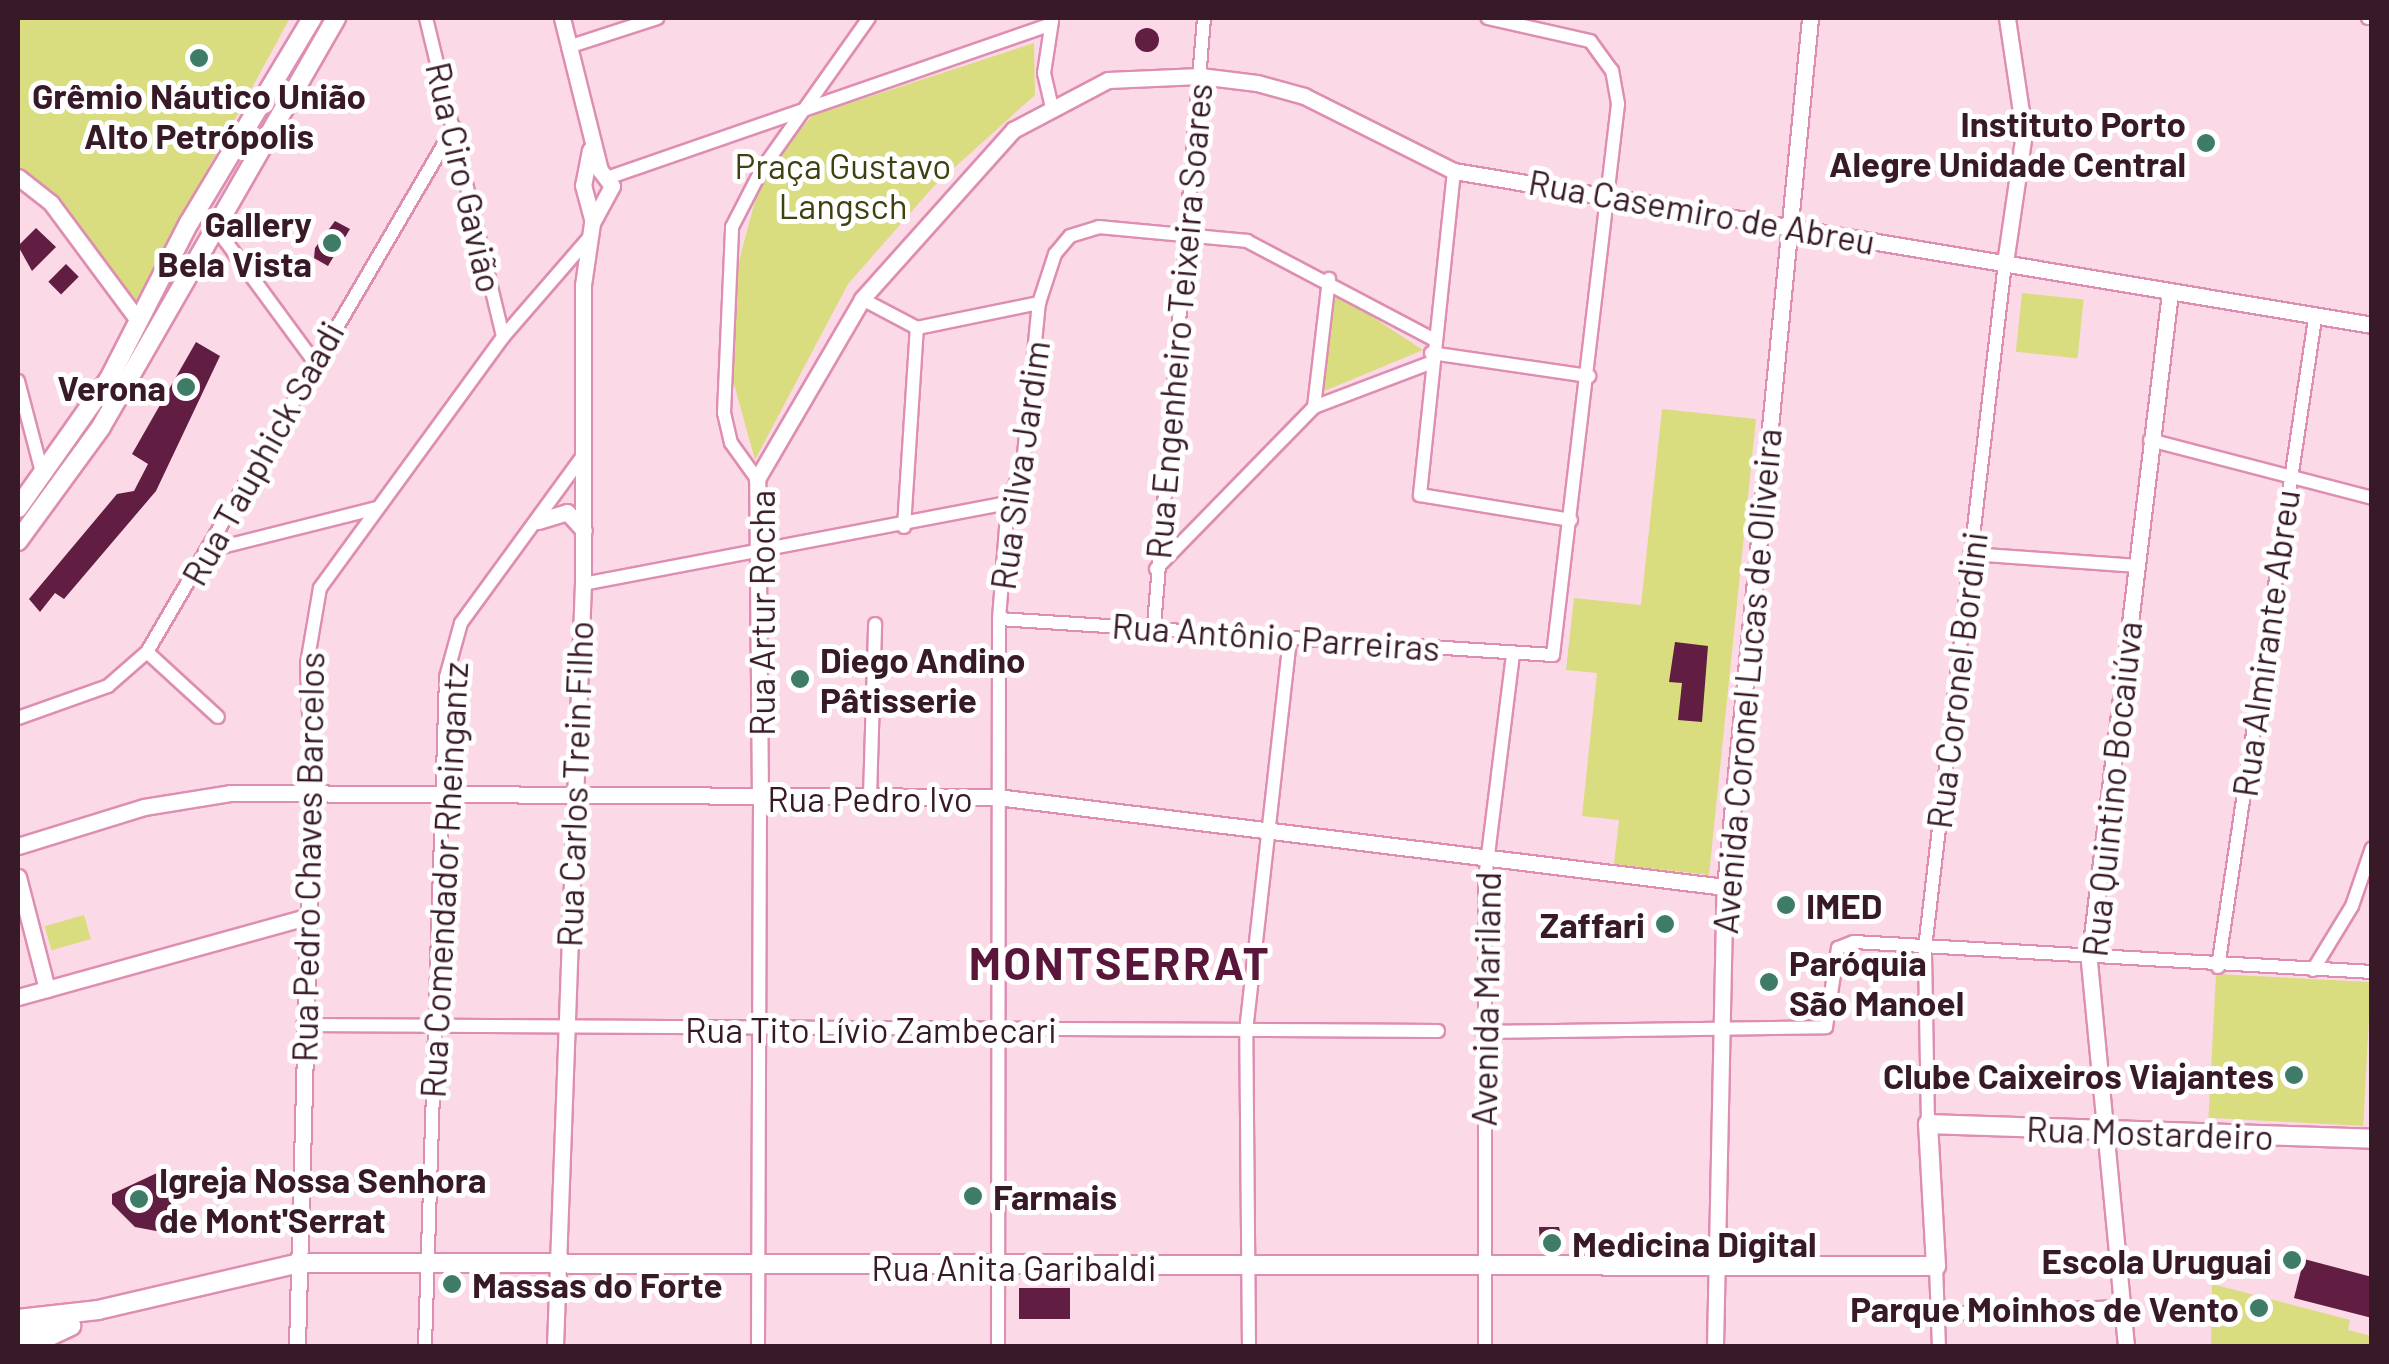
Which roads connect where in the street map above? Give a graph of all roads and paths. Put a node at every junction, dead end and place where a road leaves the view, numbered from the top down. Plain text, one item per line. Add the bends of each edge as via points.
1 (312, 18) edge
2 (336, 18) edge
3 (426, 18) edge
4 (562, 18) edge
5 (657, 18) edge
6 (870, 18) edge
7 (1204, 18) edge
8 (1488, 18) edge
9 (1810, 18) edge
10 (2007, 18) edge
11 (1051, 21) edge
12 (568, 47) junction
13 (1200, 76) junction
14 (808, 104) junction
15 (1052, 107) junction
16 (454, 127) junction
17 (1454, 171) junction
18 (18, 177) edge
19 (600, 184) junction
20 (1609, 192) junction
21 (214, 224) junction
22 (1789, 224) junction
23 (590, 231) junction
24 (1190, 235) junction
25 (586, 262) junction
26 (2005, 263) junction
27 (563, 271) junction
28 (1329, 278) junction
29 (2170, 293) junction
30 (862, 299) junction
31 (1039, 303) junction
32 (2314, 318) junction
33 (138, 320) junction
34 (2372, 325) edge
35 (917, 328) junction
36 (502, 338) junction
37 (1431, 351) junction
38 (138, 358) junction
39 (312, 360) junction
40 (1588, 376) junction
41 (18, 381) edge
42 (1314, 407) junction
43 (2150, 440) junction
44 (38, 444) junction
45 (583, 455) junction
46 (69, 458) junction
47 (2289, 471) junction
48 (43, 478) junction
49 (758, 480) junction
50 (2372, 498) edge
51 (1008, 503) junction
52 (18, 508) edge
53 (376, 508) junction
54 (1570, 520) junction
55 (538, 521) junction
56 (904, 527) junction
57 (584, 531) junction
58 (18, 541) edge
59 (206, 551) junction
60 (757, 554) junction
61 (1970, 554) junction
62 (2136, 566) junction
63 (1156, 569) junction
64 (583, 584) junction
65 (999, 619) junction
66 (875, 624) dead end
67 (1154, 626) junction
68 (1290, 639) junction
69 (147, 652) junction
70 (1513, 653) junction
71 (218, 717) dead end
72 (18, 718) edge
73 (312, 792) junction
74 (440, 796) junction
75 (870, 797) junction
76 (760, 798) junction
77 (996, 798) junction
78 (573, 801) junction
79 (1263, 831) junction
80 (18, 846) edge
81 (2372, 848) edge
82 (1487, 858) junction
83 (18, 877) edge
84 (1724, 887) junction
85 (307, 917) junction
86 (1926, 948) junction
87 (2089, 961) junction
88 (2218, 968) junction
89 (2313, 970) junction
90 (2372, 972) edge
91 (47, 989) junction
92 (18, 997) edge
93 (304, 1025) junction
94 (434, 1027) junction
95 (564, 1027) junction
96 (758, 1028) junction
97 (995, 1030) junction
98 (1246, 1030) junction
99 (1438, 1031) dead end
100 (1482, 1032) junction
101 (1721, 1032) junction
102 (1928, 1124) junction
103 (2111, 1130) junction
104 (2372, 1140) edge
105 (300, 1262) junction
106 (1248, 1266) junction
107 (1484, 1266) junction
108 (1714, 1266) junction
109 (1936, 1266) junction
110 (757, 1267) junction
111 (997, 1267) junction
112 (428, 1268) junction
113 (556, 1268) junction
114 (2124, 1307) junction
115 (98, 1310) junction
116 (1938, 1314) junction
117 (18, 1319) edge
118 (18, 1336) edge
119 (29, 1346) edge
120 (298, 1346) edge
121 (425, 1346) edge
122 (556, 1346) edge
123 (758, 1346) edge
124 (998, 1346) edge
125 (1248, 1346) edge
126 (1484, 1346) edge
127 (1715, 1346) edge
128 (1939, 1346) edge
129 (2126, 1346) edge

1 - 33 main road
2 - 21 main road
3 - 16 street, Rua Ciro Gavião
4 - 12 street
5 - 12 street
6 - 14 street
7 - 13 street, Rua Engenheiro Teixeira Soares
8 - 20 street via 1590,41 1612,71 1618,104
9 - 22 street, Avenida Coronel Lucas de Oliveira
10 - 26 street, Rua Coronel Bordini via 2024,132
11 - 14 street
11 - 15 street via 1044,73
12 - 19 street
13 - 15 street, Rua Casemiro de Abreu via 1108,80
13 - 17 street, Rua Casemiro de Abreu via 1304,96
13 - 24 street, Rua Engenheiro Teixeira Soares
14 - 19 street
14 - 49 street via 732,227 724,412 731,443
15 - 30 street, Rua Artur Rocha via 1013,130
16 - 36 street, Rua Ciro Gavião
16 - 39 street, Rua Tauphick Saadi
17 - 20 street, Rua Casemiro de Abreu
17 - 37 street
18 - 33 street via 51,203
19 - 23 street, Rua Carlos Trein Filho
20 - 22 street, Rua Casemiro de Abreu
20 - 40 street
21 - 38 main road
21 - 39 street
22 - 26 street, Rua Casemiro de Abreu
22 - 84 street, Avenida Coronel Lucas de Oliveira
23 - 25 street, Rua Carlos Trein Filho
23 - 27 street, Rua Pedro Chaves Barcelos
24 - 28 street, Rua Silva Jardim via 1264,245
24 - 31 street, Rua Silva Jardim via 1099,227 1070,236 1055,254
24 - 63 street, Rua Engenheiro Teixeira Soares
25 - 27 street, Rua Pedro Chaves Barcelos
25 - 45 street, Rua Carlos Trein Filho
26 - 29 street, Rua Casemiro de Abreu
26 - 61 street, Rua Coronel Bordini
27 - 36 street, Rua Pedro Chaves Barcelos
28 - 37 street, Rua Silva Jardim
28 - 42 street
29 - 32 street, Rua Casemiro de Abreu
29 - 43 street, Rua Quintino Bocaiúva
30 - 35 street
30 - 49 street, Rua Artur Rocha
31 - 35 street
31 - 51 street, Rua Silva Jardim via 1023,465
32 - 34 street, Rua Casemiro de Abreu
32 - 47 street, Rua Almirante Abreu
33 - 38 main road
33 - 46 main road
35 - 56 street
36 - 53 street, Rua Pedro Chaves Barcelos
37 - 40 street
37 - 42 street
37 - 54 street via 1420,494
38 - 46 main road
39 - 59 street, Rua Tauphick Saadi
40 - 54 street
41 - 44 street
42 - 63 street
43 - 47 street
43 - 62 street, Rua Quintino Bocaiúva
44 - 46 street
44 - 48 street
45 - 55 street, Rua Comendador Rheingantz
45 - 57 street, Rua Carlos Trein Filho
46 - 48 main road via 54,485
46 - 58 main road
47 - 50 street
47 - 88 street, Rua Almirante Abreu
48 - 52 main road
49 - 60 street, Rua Artur Rocha
51 - 56 street
51 - 65 street, Rua Silva Jardim
53 - 59 street
53 - 73 street, Rua Pedro Chaves Barcelos via 320,588 307,664
54 - 70 street, Rua Antônio Parreiras via 1554,655
55 - 57 street via 566,512
55 - 74 street, Rua Comendador Rheingantz via 461,623 446,677
56 - 60 street
57 - 64 street, Rua Carlos Trein Filho
59 - 69 street, Rua Tauphick Saadi
60 - 64 street
60 - 76 street, Rua Artur Rocha
61 - 62 street
61 - 86 street, Rua Coronel Bordini
62 - 87 street, Rua Quintino Bocaiúva
63 - 67 street, Rua Engenheiro Teixeira Soares
64 - 78 street, Rua Carlos Trein Filho
65 - 67 street, Rua Antônio Parreiras
65 - 77 street, Rua Silva Jardim
66 - 75 street
67 - 68 street, Rua Antônio Parreiras
68 - 70 street, Rua Antônio Parreiras
68 - 79 street
69 - 71 street
69 - 72 street, Rua Tauphick Saadi via 108,686
70 - 82 street, Avenida Mariland
73 - 74 street, Rua Pedro Ivo
73 - 80 street, Rua Pedro Ivo via 230,793 144,807
73 - 85 street, Rua Pedro Chaves Barcelos
74 - 78 street, Rua Pedro Ivo
74 - 94 street, Rua Comendador Rheingantz
75 - 76 street, Rua Pedro Ivo
75 - 77 street, Rua Pedro Ivo
76 - 78 street, Rua Pedro Ivo
76 - 96 street, Rua Artur Rocha
77 - 79 street, Rua Pedro Ivo
77 - 97 street, Rua Silva Jardim
78 - 95 street, Rua Carlos Trein Filho
79 - 82 street, Rua Pedro Ivo
79 - 98 street
81 - 89 street via 2352,906
82 - 84 street, Rua Pedro Ivo
82 - 100 street, Avenida Mariland
83 - 91 street
84 - 101 street, Avenida Coronel Lucas de Oliveira
85 - 91 street
85 - 93 street, Rua Pedro Chaves Barcelos
86 - 87 street
86 - 101 street via 1838,948 1826,1027
86 - 102 street, Rua Coronel Bordini
87 - 88 street
87 - 103 street, Rua Quintino Bocaiúva
88 - 89 street
89 - 90 street
91 - 92 street
93 - 94 street, Rua Tito Lívio Zambecari
93 - 105 street, Rua Pedro Chaves Barcelos
94 - 95 street, Rua Tito Lívio Zambecari
94 - 112 street, Rua Comendador Rheingantz
95 - 96 street, Rua Tito Lívio Zambecari
95 - 113 street, Rua Carlos Trein Filho
96 - 97 street, Rua Tito Lívio Zambecari
96 - 110 street, Rua Artur Rocha
97 - 98 street, Rua Tito Lívio Zambecari
97 - 111 street, Rua Silva Jardim
98 - 99 street, Rua Tito Lívio Zambecari
98 - 106 street
100 - 101 street
100 - 107 street, Avenida Mariland
101 - 108 street, Avenida Coronel Lucas de Oliveira
102 - 103 main road, Rua Mostardeiro
102 - 109 main road, Rua Coronel Bordini
103 - 104 main road, Rua Mostardeiro
103 - 114 street, Rua Quintino Bocaiúva
105 - 112 main road, Rua Anita Garibaldi
105 - 115 main road, Rua Anita Garibaldi
105 - 120 street, Rua Pedro Chaves Barcelos
106 - 107 main road, Rua Anita Garibaldi
106 - 111 main road, Rua Anita Garibaldi
106 - 125 street
107 - 108 main road, Rua Anita Garibaldi
107 - 126 street, Avenida Mariland
108 - 109 main road, Rua Anita Garibaldi
108 - 127 street, Avenida Coronel Lucas de Oliveira
109 - 116 street, Rua Coronel Bordini
110 - 111 main road, Rua Anita Garibaldi
110 - 113 main road, Rua Anita Garibaldi
110 - 123 street, Rua Artur Rocha
111 - 124 street, Rua Silva Jardim
112 - 113 main road, Rua Anita Garibaldi
112 - 121 street, Rua Comendador Rheingantz
113 - 122 street, Rua Carlos Trein Filho
114 - 116 street
114 - 129 street, Rua Quintino Bocaiúva
115 - 117 main road, Rua Anita Garibaldi
115 - 118 main road
115 - 119 main road, Rua Anita Garibaldi
116 - 128 street, Rua Coronel Bordini

